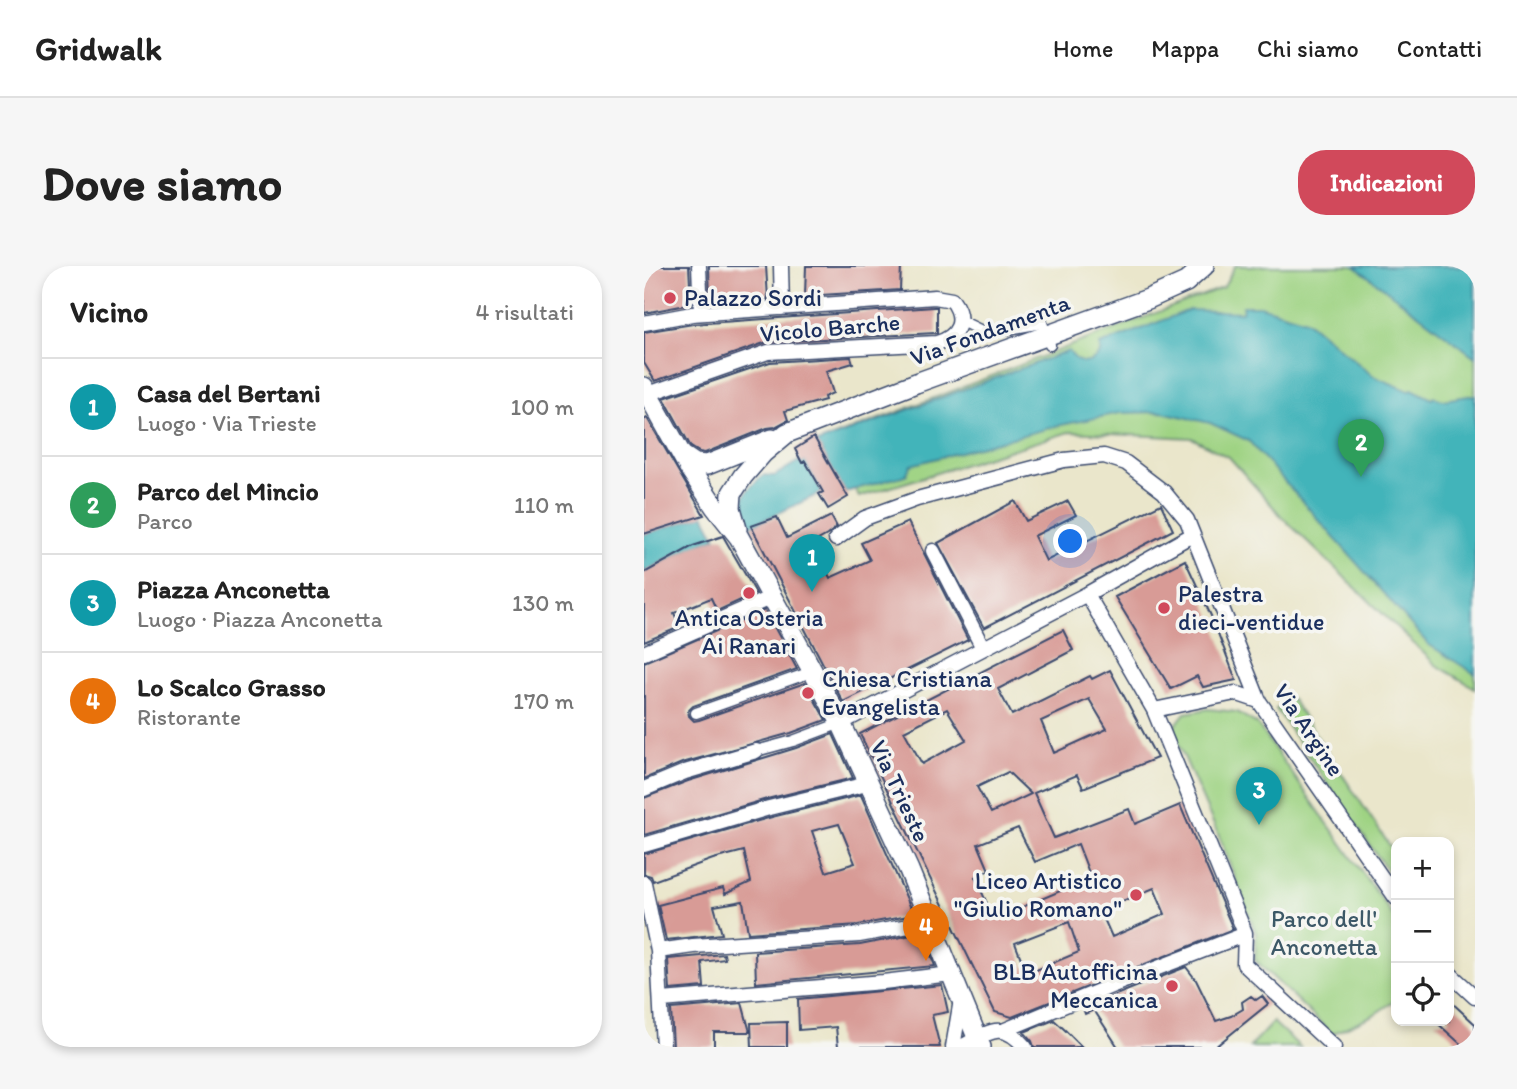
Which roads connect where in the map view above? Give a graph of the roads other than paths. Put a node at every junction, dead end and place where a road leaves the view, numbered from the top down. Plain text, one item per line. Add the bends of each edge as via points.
1 (699, 266) edge
2 (781, 266) edge
3 (1204, 266) edge
4 (782, 308) junction
5 (701, 313) junction
6 (961, 321) junction
7 (644, 323) edge
8 (1048, 340) junction
9 (648, 400) edge
10 (787, 433) junction
11 (683, 456) junction
12 (735, 487) joint
13 (1192, 535) junction
14 (739, 537) junction
15 (836, 539) dead end
16 (933, 551) dead end
17 (1087, 594) junction
18 (772, 597) junction
19 (984, 648) junction
20 (644, 653) edge
21 (814, 671) junction
22 (1259, 701) junction
23 (1154, 710) junction
24 (696, 713) dead end
25 (841, 723) junction
26 (756, 751) joint
27 (870, 783) junction
28 (644, 789) edge
29 (644, 845) edge
30 (644, 884) edge
31 (1391, 891) edge
32 (931, 922) junction
33 (1243, 935) junction
34 (658, 951) junction
35 (951, 974) junction
36 (1454, 978) edge
37 (1472, 994) edge
38 (662, 1000) junction
39 (961, 1000) junction
40 (1005, 1030) junction
41 (973, 1044) edge
42 (663, 1047) edge
43 (953, 1047) edge
44 (1025, 1047) edge
45 (1334, 1047) edge

1 - 5 street
2 - 4 street
3 - 8 main road, Via Fondamenta via 1176,287
4 - 5 street
4 - 6 street via 935,297 952,300
5 - 7 street
6 - 8 street via 991,333 1042,323
6 - 9 street, Vicolo Barche via 959,330 937,343 768,352
8 - 10 main road, Via Fondamenta
9 - 11 main road, Via Trieste
10 - 11 main road, Via Fondamenta via 707,466
10 - 12 main road, Via Fondamenta
11 - 14 main road, Via Trieste
12 - 14 main road, Via Trieste via 730,504
13 - 15 street, Via Argine via 1187,520 1164,492 1126,463 1104,456 1065,460 917,499 865,517
13 - 17 street
13 - 22 street, Via Argine
14 - 18 main road, Via Trieste
16 - 19 street
17 - 19 street
17 - 23 street
18 - 20 street
18 - 21 main road, Via Trieste
19 - 25 street
21 - 24 street
21 - 25 main road, Via Trieste
22 - 23 street via 1235,693
22 - 31 street, Via Argine
23 - 33 street
25 - 26 street
25 - 27 main road, Via Trieste
26 - 28 street
27 - 29 street
27 - 32 main road, Via Trieste
30 - 34 street
32 - 34 street via 859,935
32 - 35 main road, Via Trieste
33 - 40 street
33 - 45 street via 1244,964
34 - 38 street
35 - 38 street
35 - 39 main road, Via Trieste
36 - 37 street
38 - 42 street
39 - 41 main road, Via Trieste
39 - 43 street
40 - 41 street via 988,1032
40 - 44 street

